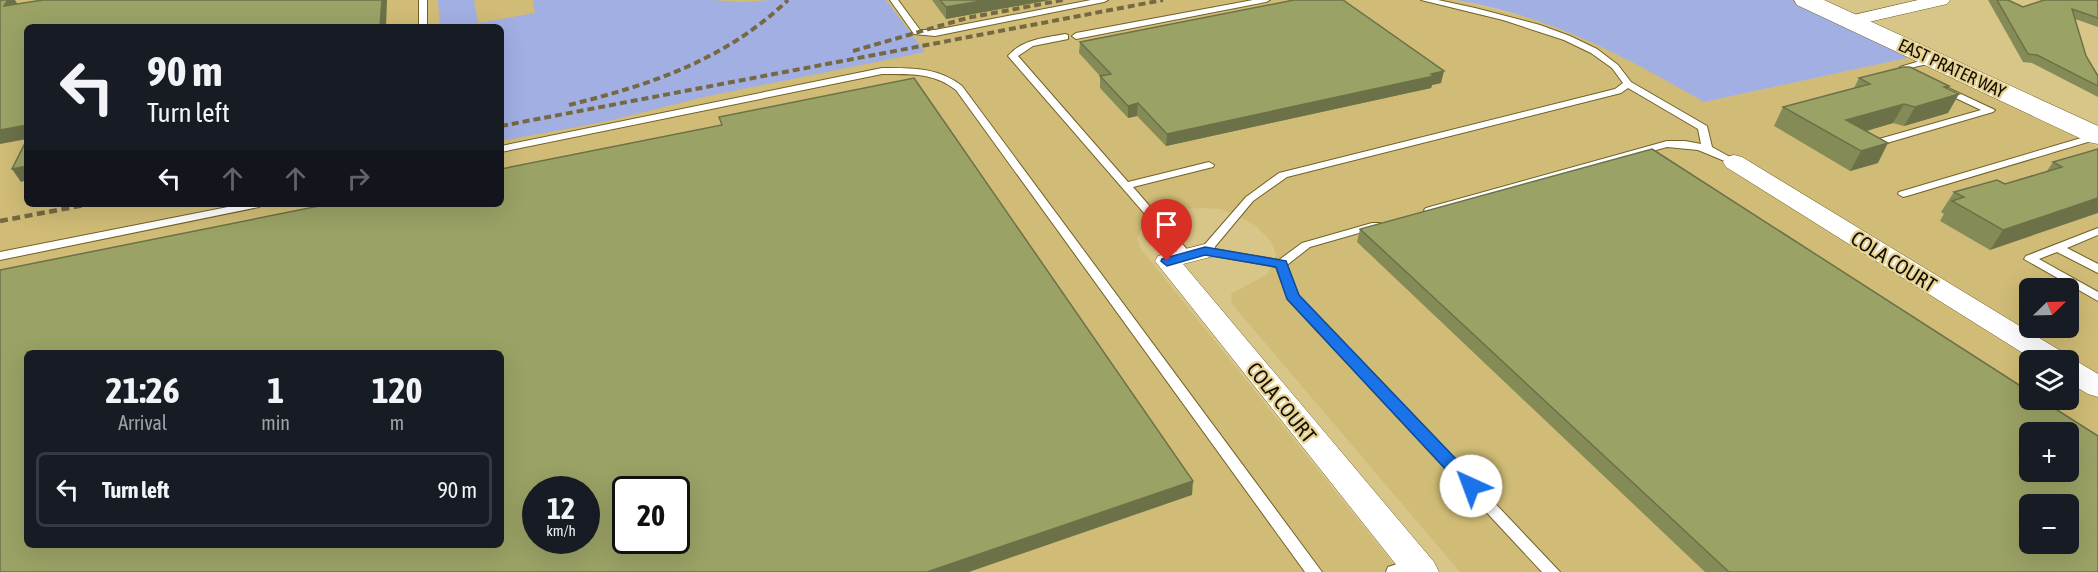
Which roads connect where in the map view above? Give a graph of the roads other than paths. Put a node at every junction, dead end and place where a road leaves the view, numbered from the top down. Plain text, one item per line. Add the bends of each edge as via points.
1 (423, 0) edge
2 (894, 0) edge
3 (1104, 0) edge
4 (1266, 0) edge
5 (1425, 0) edge
6 (1805, 0) edge
7 (1837, 0) edge
8 (1928, 1) edge
9 (1861, 19) junction
10 (423, 24) edge
11 (1628, 84) junction
12 (1939, 86) edge
13 (2098, 120) edge
14 (2098, 136) edge
15 (1862, 147) edge
16 (504, 148) edge
17 (1707, 148) junction
18 (1734, 162) joint
19 (1209, 165) dead end
20 (1125, 186) junction
21 (1903, 194) dead end
22 (244, 207) edge
23 (1419, 213) edge
24 (1385, 223) edge
25 (2098, 231) edge
26 (2058, 248) junction
27 (1196, 254) junction
28 (0, 256) edge
29 (1281, 264) junction
30 (2098, 269) edge
31 (2098, 297) edge
32 (2038, 350) edge
33 (2079, 376) edge
34 (2098, 387) edge
35 (1411, 569) edge
36 (1314, 572) edge
37 (1552, 572) edge

1 - 10 lane
2 - 3 lane via 917,32 935,33
4 - 20 lane via 1070,36 1016,50 1013,56
5 - 11 lane via 1529,24 1572,40 1614,66
6 - 9 main road, EAST PRATER WAY
7 - 9 main road, EAST PRATER WAY
8 - 9 street
9 - 13 main road, EAST PRATER WAY
9 - 14 main road, EAST PRATER WAY via 1931,71
11 - 17 lane via 1703,128
11 - 27 lane via 1618,91 1283,175 1264,185
12 - 15 lane via 1990,110
14 - 21 lane
16 - 36 lane via 882,71 922,71 949,78
17 - 18 lane
17 - 23 lane via 1667,144
18 - 32 street, COLA COURT
19 - 20 lane
20 - 27 lane
22 - 28 lane
24 - 29 lane via 1306,245
25 - 26 lane
26 - 30 lane
26 - 31 lane via 2030,259
27 - 29 lane
27 - 35 street, COLA COURT via 1167,261
29 - 37 lane via 1292,296
33 - 34 street

